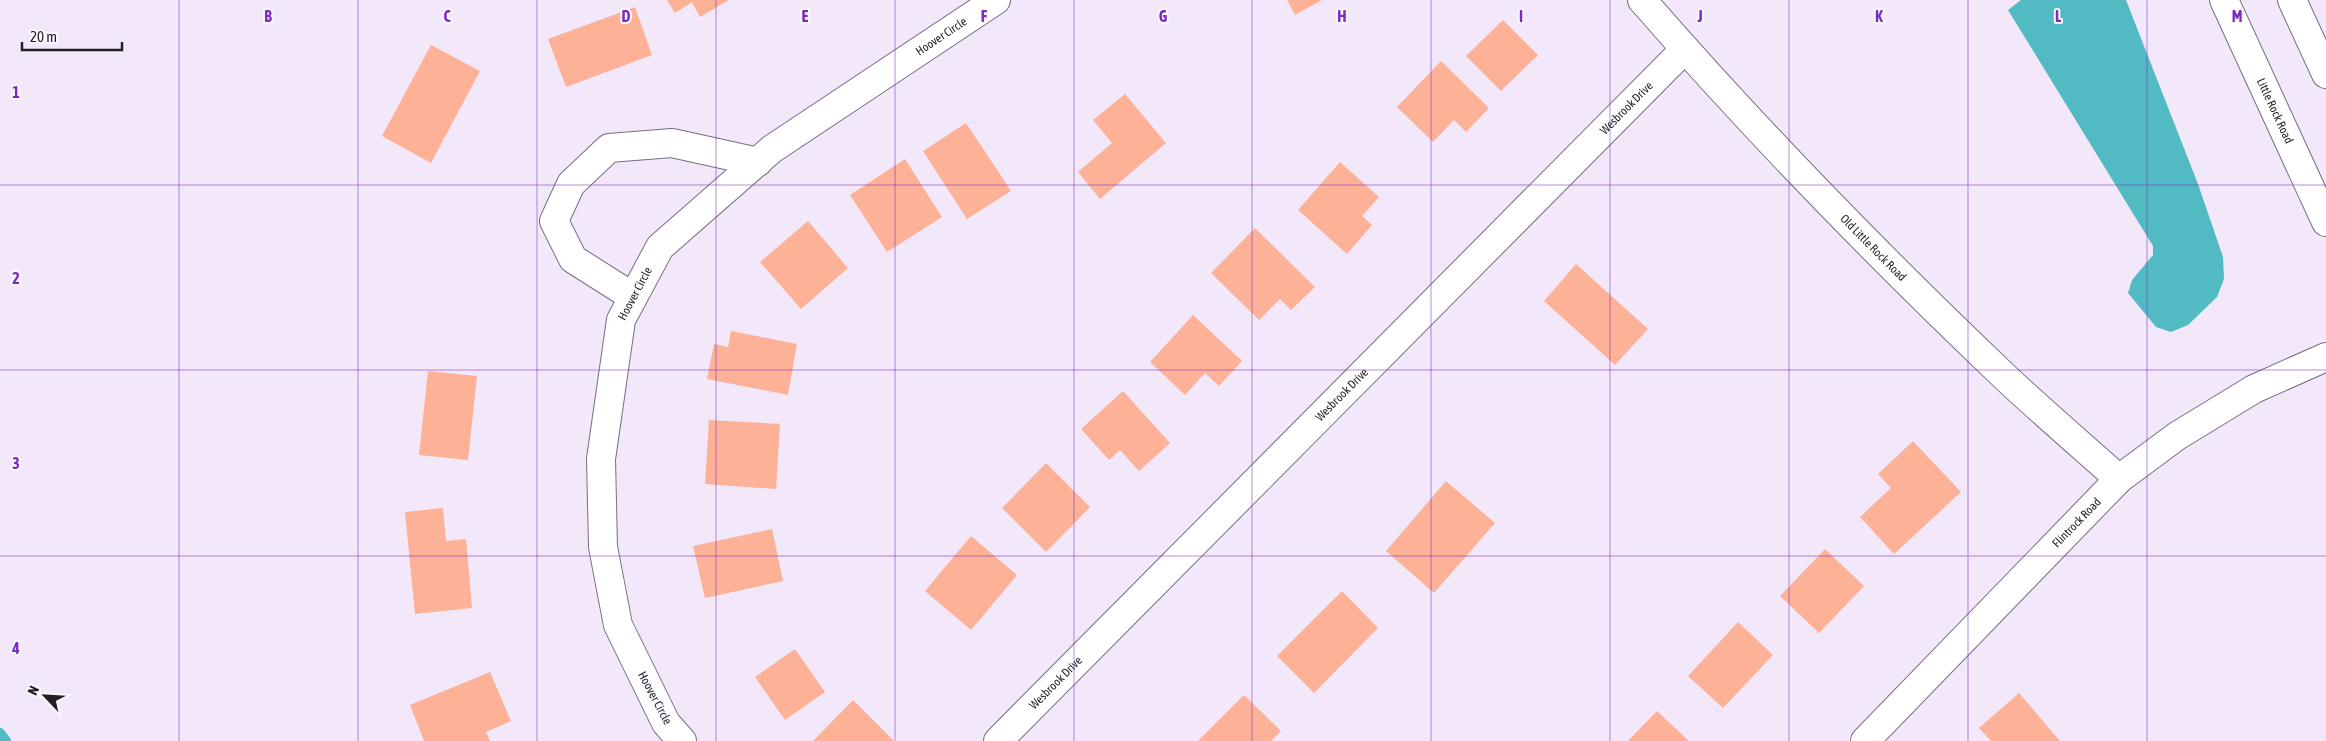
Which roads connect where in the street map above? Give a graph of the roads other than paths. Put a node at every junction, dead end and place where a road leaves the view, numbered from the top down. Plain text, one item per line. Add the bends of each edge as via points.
1 (996, 0) edge
2 (1642, 0) edge
3 (2224, 0) edge
4 (2292, 0) edge
5 (1685, 49) junction
6 (2326, 74) edge
7 (758, 162) junction
8 (2326, 222) edge
9 (633, 297) junction
10 (2326, 357) edge
11 (2119, 479) junction
12 (682, 741) edge
13 (998, 741) edge
14 (1866, 741) edge

1 - 7 street, Hoover Circle via 772,149
2 - 5 street, Old Little Rock Road
3 - 8 street, Little Rock Road
4 - 6 street
5 - 11 street, Old Little Rock Road via 1918,292 2005,377
5 - 13 street, Wesbrook Drive
7 - 9 street, Hoover Circle via 660,247
7 - 9 street via 672,143 609,148 571,184 554,221 573,259
9 - 12 street, Hoover Circle via 621,320 601,459 604,547 618,626 666,723
10 - 11 street, Flintrock Road via 2254,389 2177,436
11 - 14 street, Flintrock Road

